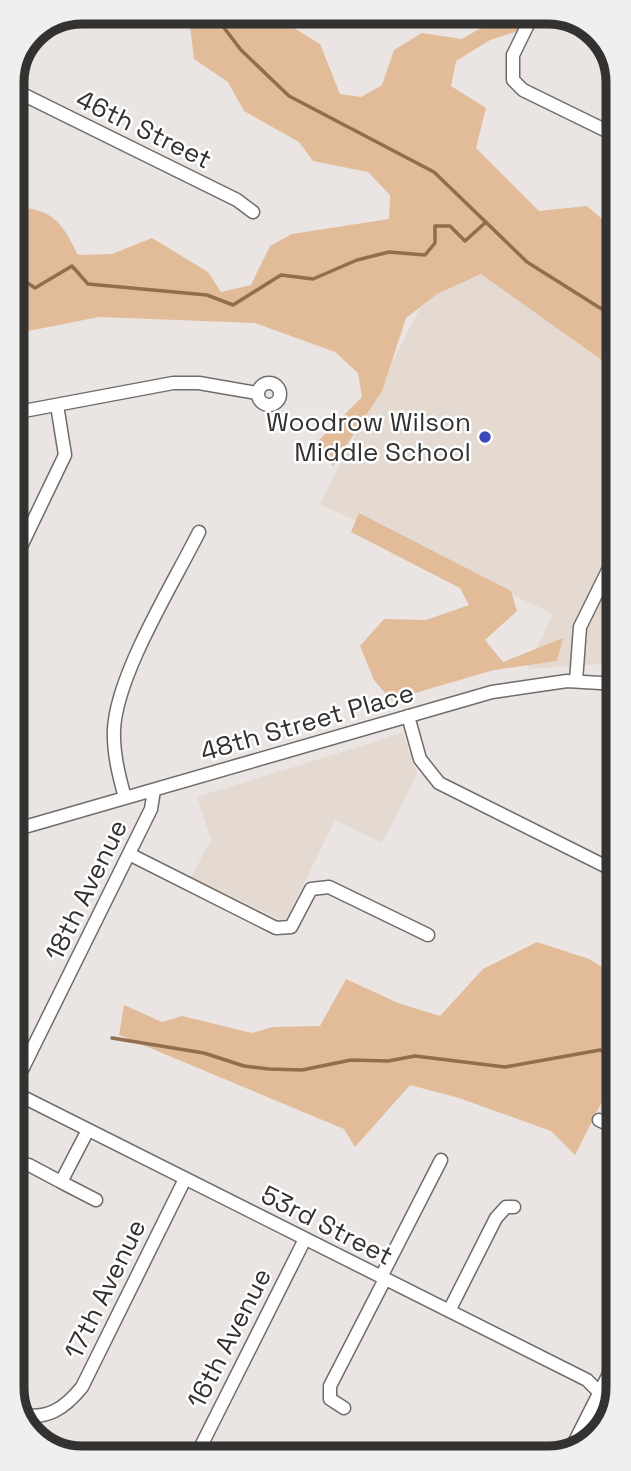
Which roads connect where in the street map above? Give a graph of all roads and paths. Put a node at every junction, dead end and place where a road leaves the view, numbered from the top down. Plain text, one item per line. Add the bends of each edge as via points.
1 (528, 25) edge
2 (25, 95) edge
3 (606, 131) edge
4 (253, 212) dead end
5 (257, 393) dead end
6 (57, 405) junction
7 (25, 411) edge
8 (199, 532) dead end
9 (25, 539) edge
10 (606, 576) edge
11 (576, 681) junction
12 (606, 683) edge
13 (408, 716) junction
14 (154, 790) junction
15 (125, 798) junction
16 (24, 827) edge
17 (129, 854) junction
18 (606, 866) edge
19 (428, 935) dead end
20 (24, 1065) edge
21 (24, 1098) edge
22 (599, 1120) dead end
23 (606, 1123) edge
24 (88, 1130) junction
25 (441, 1160) dead end
26 (29, 1165) dead end
27 (185, 1179) junction
28 (61, 1182) junction
29 (96, 1200) dead end
30 (514, 1207) dead end
31 (305, 1239) junction
32 (383, 1278) junction
33 (449, 1311) junction
34 (606, 1378) edge
35 (599, 1391) junction
36 (605, 1398) edge
37 (344, 1408) dead end
38 (32, 1415) edge
39 (575, 1440) edge
40 (201, 1446) edge

1 - 3 street via 513,54 513,80 523,90
2 - 4 street, 46th Street
5 - 6 street via 173,383
6 - 7 street
6 - 9 street via 65,455
8 - 15 street via 122,691 114,731
10 - 11 street via 580,627
11 - 12 street, 48th Street Place
11 - 13 street, 48th Street Place via 523,685
13 - 14 street, 48th Street Place
13 - 18 street via 420,759 439,783
14 - 15 street, 48th Street Place
14 - 17 street, 18th Avenue via 151,809
15 - 16 street, 48th Street Place
17 - 19 street via 276,928 291,927 311,889 329,887
17 - 20 street, 18th Avenue
21 - 24 street, 53rd Street
22 - 23 street
24 - 27 street, 53rd Street
24 - 28 street
25 - 32 street
26 - 28 street
27 - 31 street, 53rd Street
27 - 38 street, 17th Avenue via 82,1387 55,1411
28 - 29 street
30 - 33 street via 506,1207 496,1218
31 - 32 street, 53rd Street
31 - 40 street, 16th Avenue
32 - 33 street, 53rd Street
32 - 37 street via 330,1386 330,1399
33 - 35 street, 53rd Street via 587,1380
34 - 35 street
35 - 36 street, 53rd Street
35 - 39 street

